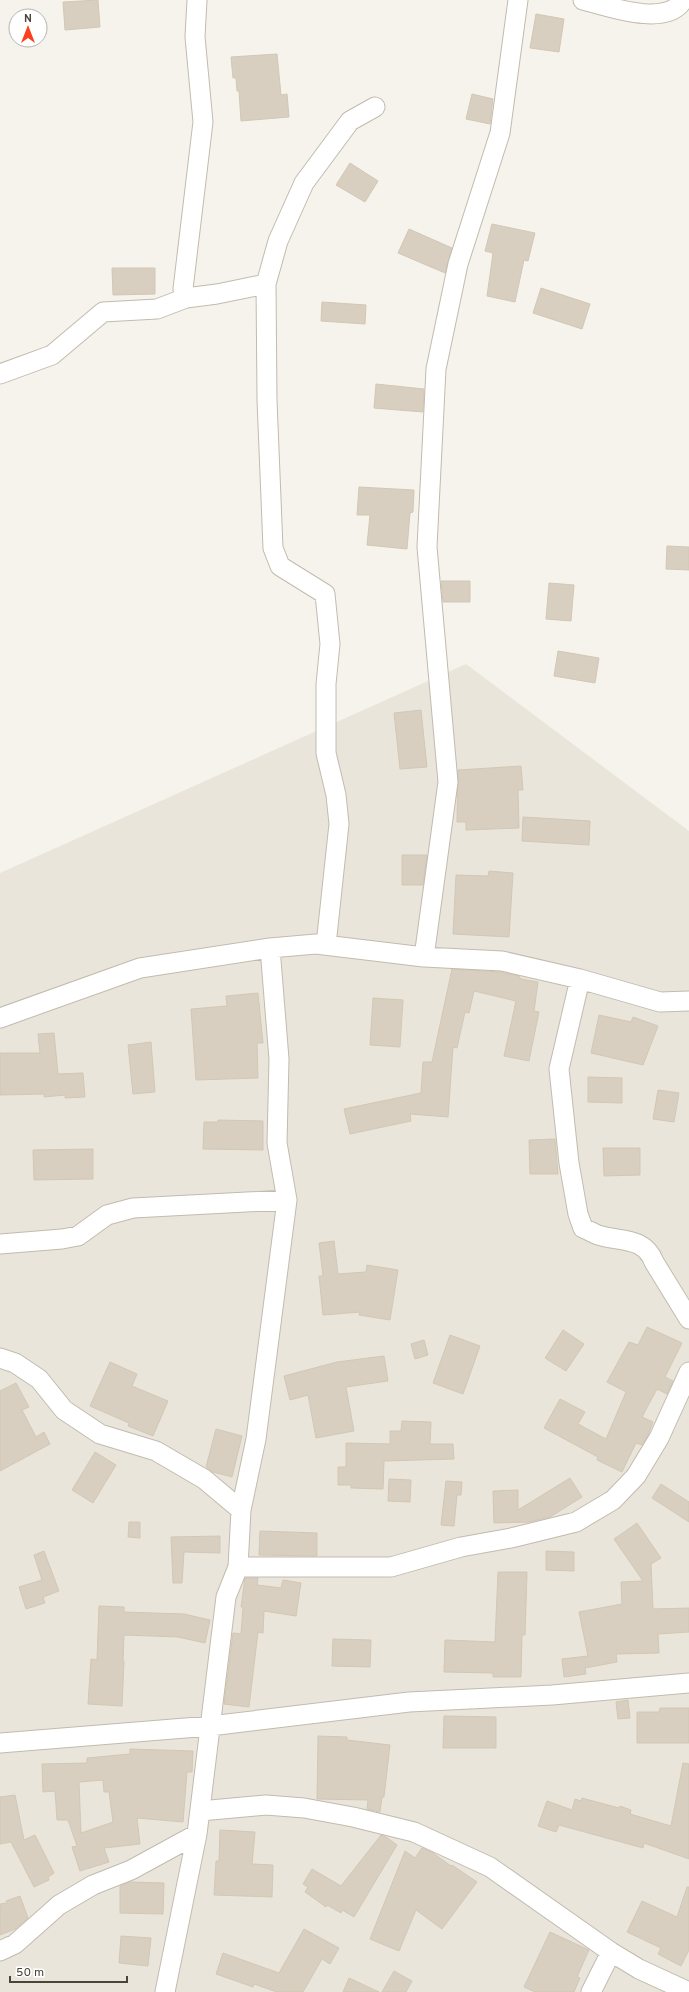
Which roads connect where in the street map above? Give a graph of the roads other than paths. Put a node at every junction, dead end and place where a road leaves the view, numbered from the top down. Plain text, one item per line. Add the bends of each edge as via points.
1 (198, 0) edge
2 (518, 0) edge
3 (583, 0) edge
4 (682, 0) edge
5 (375, 107) dead end
6 (266, 284) junction
7 (186, 298) junction
8 (0, 374) edge
9 (326, 945) junction
10 (270, 948) junction
11 (424, 957) junction
12 (580, 979) junction
13 (689, 1001) edge
14 (0, 1018) edge
15 (287, 1200) junction
16 (0, 1244) edge
17 (689, 1319) edge
18 (0, 1358) edge
19 (689, 1372) edge
20 (241, 1510) junction
21 (238, 1568) junction
22 (689, 1683) edge
23 (210, 1726) junction
24 (0, 1742) edge
25 (200, 1811) junction
26 (197, 1834) junction
27 (0, 1951) edge
28 (611, 1952) junction
29 (165, 1992) edge
30 (591, 1992) edge
31 (689, 1992) edge

1 - 7 street via 196,37 204,122 182,289
2 - 11 street via 500,133 458,264 436,369 426,547 448,782
3 - 4 street via 639,14 662,13 680,5
5 - 6 street via 350,121 304,183 278,241
6 - 7 street
6 - 9 street via 267,400 273,548 280,566 325,594 330,644 326,684 326,754 336,795 339,824
7 - 8 street via 157,309 103,312 52,355
9 - 10 street
9 - 11 street
10 - 14 street via 140,968
10 - 15 street via 279,1059 277,1143
11 - 12 street via 502,961
12 - 13 street via 660,1002
12 - 17 street via 560,1069 568,1164 578,1214 584,1228 599,1235 630,1242 650,1253
15 - 16 street via 133,1208 107,1214 78,1236
15 - 20 street via 256,1439
18 - 20 street via 15,1363 39,1379 64,1410 100,1434 156,1451 204,1479
19 - 21 street via 659,1438 636,1476 613,1500 576,1522 512,1538 461,1547 391,1567
20 - 21 street
21 - 23 street via 226,1597
22 - 23 street via 552,1695 409,1702
23 - 24 street
23 - 25 street
25 - 26 street
25 - 28 street via 266,1805 304,1808 414,1832 490,1867
26 - 27 street via 131,1870 93,1885 59,1905 15,1944
26 - 29 street
28 - 30 street
28 - 31 street via 639,1969

